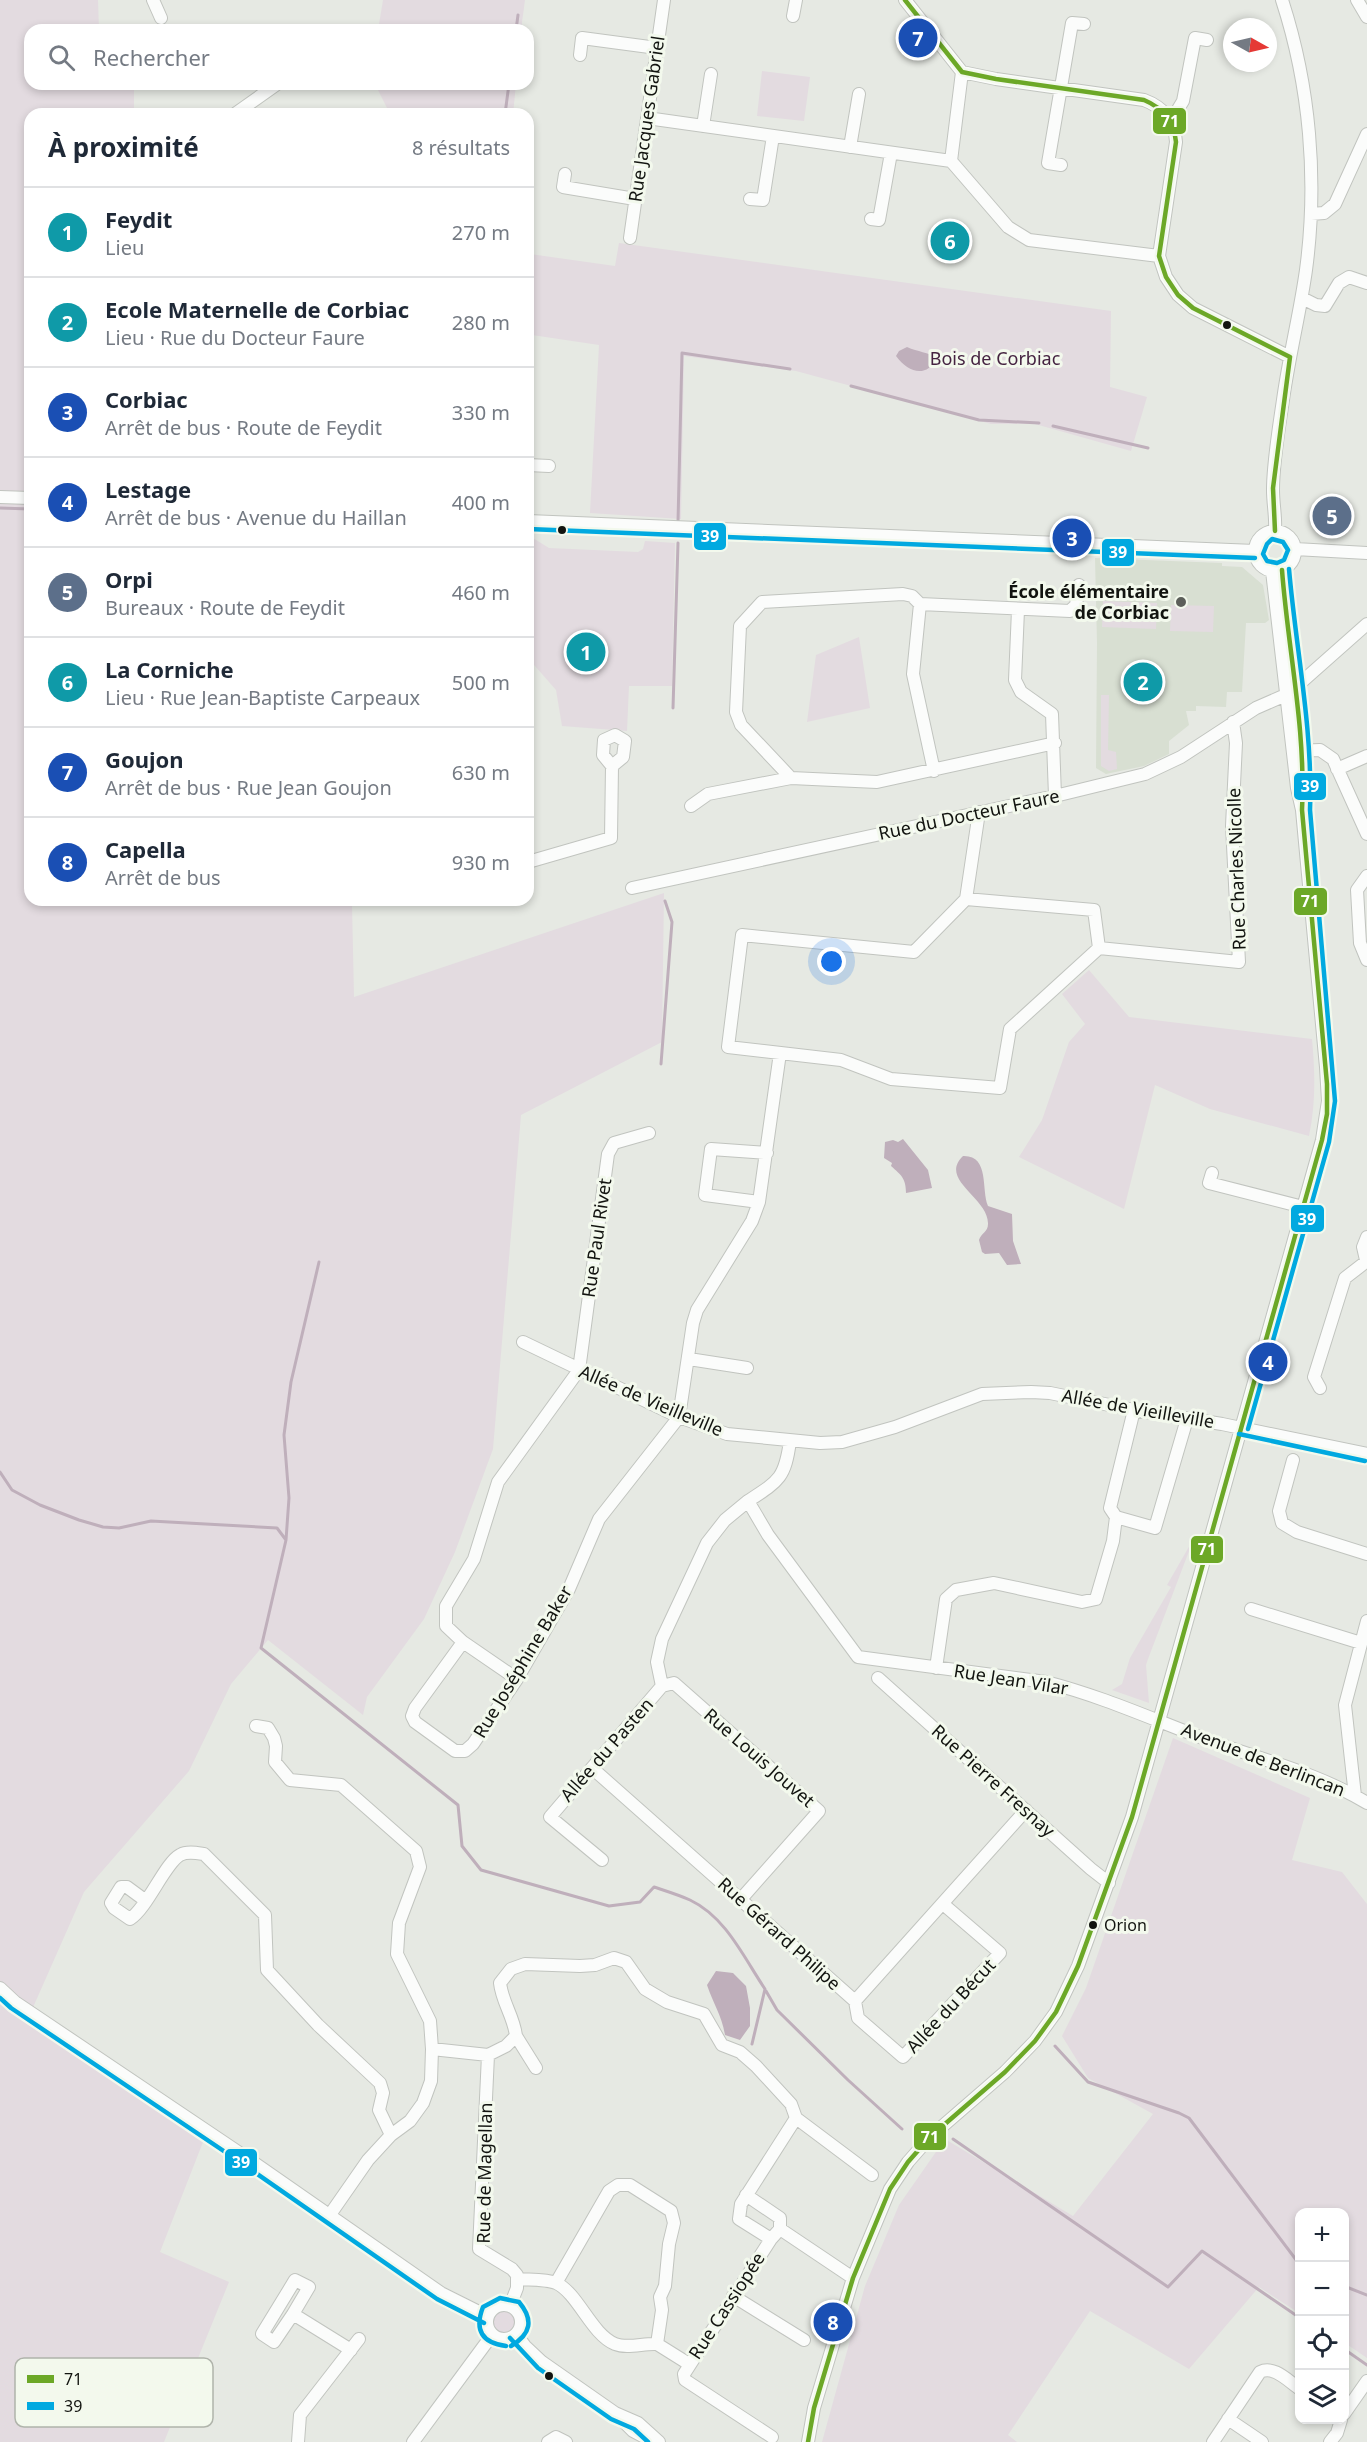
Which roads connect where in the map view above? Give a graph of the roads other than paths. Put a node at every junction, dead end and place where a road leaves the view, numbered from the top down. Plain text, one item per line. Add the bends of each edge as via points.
1 (153, 0) edge
2 (664, 0) edge
3 (796, 0) edge
4 (905, 0) edge
5 (1282, 0) edge
6 (1357, 0) edge
7 (793, 16) dead end
8 (161, 18) dead end
9 (1367, 18) edge
10 (1084, 24) dead end
11 (1207, 40) dead end
12 (657, 48) junction
13 (580, 55) dead end
14 (962, 72) junction
15 (711, 74) dead end
16 (1060, 88) junction
17 (269, 90) edge
18 (859, 94) dead end
19 (243, 108) edge
20 (647, 118) junction
21 (1171, 120) junction
22 (703, 126) junction
23 (1367, 134) edge
24 (773, 136) junction
25 (850, 147) junction
26 (891, 153) junction
27 (951, 161) junction
28 (1061, 165) dead end
29 (565, 174) dead end
30 (635, 199) junction
31 (750, 199) dead end
32 (1311, 214) junction
33 (871, 219) dead end
34 (630, 238) dead end
35 (1159, 256) junction
36 (1367, 283) edge
37 (1302, 298) junction
38 (1290, 357) junction
39 (534, 465) edge
40 (549, 466) dead end
41 (0, 497) edge
42 (24, 498) edge
43 (534, 521) edge
44 (1275, 531) junction
45 (1295, 549) junction
46 (1255, 551) junction
47 (1367, 553) edge
48 (1277, 571) junction
49 (1079, 585) dead end
50 (920, 604) junction
51 (1018, 610) junction
52 (1367, 624) edge
53 (1291, 691) junction
54 (1233, 722) junction
55 (1055, 743) junction
56 (1298, 751) junction
57 (1367, 756) edge
58 (612, 766) dead end
59 (1337, 769) junction
60 (934, 771) junction
61 (791, 778) junction
62 (1055, 796) junction
63 (691, 806) dead end
64 (979, 812) junction
65 (1367, 834) edge
66 (534, 860) edge
67 (1367, 876) edge
68 (632, 888) dead end
69 (966, 899) junction
70 (1099, 948) junction
71 (1367, 960) edge
72 (780, 1053) junction
73 (649, 1133) dead end
74 (767, 1153) junction
75 (1212, 1173) dead end
76 (759, 1202) junction
77 (1303, 1207) junction
78 (1367, 1237) edge
79 (1367, 1261) edge
80 (524, 1342) dead end
81 (689, 1359) junction
82 (747, 1368) dead end
83 (579, 1370) junction
84 (1320, 1388) dead end
85 (1134, 1410) junction
86 (679, 1416) junction
87 (1187, 1419) junction
88 (1241, 1427) junction
89 (790, 1442) junction
90 (1367, 1454) edge
91 (1293, 1460) dead end
92 (748, 1501) junction
93 (1116, 1517) junction
94 (1367, 1554) edge
95 (1251, 1609) dead end
96 (1366, 1627) edge
97 (463, 1642) junction
98 (1361, 1643) junction
99 (936, 1668) junction
100 (517, 1678) junction
101 (878, 1678) dead end
102 (662, 1686) junction
103 (1159, 1720) junction
104 (256, 1726) dead end
105 (592, 1768) junction
106 (1355, 1796) junction
107 (1367, 1803) edge
108 (1026, 1810) junction
109 (602, 1860) dead end
110 (1109, 1883) junction
111 (741, 1899) junction
112 (146, 1901) dead end
113 (943, 1904) junction
114 (0, 1988) edge
115 (0, 1997) edge
116 (855, 2001) junction
117 (15, 2002) junction
118 (516, 2036) junction
119 (432, 2049) junction
120 (488, 2055) junction
121 (536, 2068) dead end
122 (796, 2118) junction
123 (391, 2134) junction
124 (872, 2175) dead end
125 (746, 2195) junction
126 (329, 2216) junction
127 (780, 2229) junction
128 (771, 2239) junction
129 (518, 2278) junction
130 (853, 2278) junction
131 (556, 2283) junction
132 (733, 2296) junction
133 (510, 2306) junction
134 (293, 2314) junction
135 (487, 2316) junction
136 (516, 2334) junction
137 (492, 2335) junction
138 (359, 2339) dead end
139 (804, 2340) dead end
140 (657, 2344) junction
141 (351, 2350) junction
142 (687, 2369) junction
143 (1367, 2381) edge
144 (1295, 2386) edge
145 (1349, 2407) edge
146 (615, 2413) junction
147 (1228, 2419) junction
148 (1340, 2424) edge
149 (772, 2437) dead end
150 (298, 2442) edge
151 (413, 2442) edge
152 (548, 2442) edge
153 (566, 2442) edge
154 (654, 2442) edge
155 (659, 2442) edge
156 (808, 2442) edge
157 (1213, 2442) edge
158 (1262, 2442) edge
159 (1330, 2442) edge

1 - 8 street
2 - 12 street, Rue Jacques Gabriel
3 - 7 street
4 - 14 street
5 - 32 street via 1304,97 1311,157
6 - 9 street
10 - 16 street via 1072,23
11 - 21 street via 1195,38 1183,100
12 - 13 street via 582,38
12 - 20 street, Rue Jacques Gabriel
14 - 16 street
14 - 27 street
15 - 22 street
16 - 21 street via 1144,100
16 - 28 street via 1048,163
17 - 19 street
18 - 25 street
20 - 22 street
20 - 30 street, Rue Jacques Gabriel
21 - 35 street via 1176,142
22 - 24 street
23 - 32 street via 1335,204 1324,213
24 - 25 street
24 - 31 street via 763,200
25 - 26 street
26 - 27 street
26 - 33 street via 879,220
27 - 35 street via 1008,227 1029,240
29 - 30 street via 563,188
30 - 34 street, Rue Jacques Gabriel
32 - 37 street
35 - 38 street via 1172,287 1193,308
36 - 37 street via 1349,278 1325,306
37 - 38 street
38 - 44 street via 1273,488
39 - 40 street
41 - 42 street
43 - 46 street
44 - 45 street via 1288,536
44 - 46 street via 1260,537
45 - 47 street
45 - 48 street via 1289,565
46 - 48 street via 1260,564
48 - 53 street
49 - 51 street via 1076,605 1070,611
50 - 51 street
50 - 60 street via 913,674
50 - 61 street via 903,594 762,602 740,626 736,712 741,725
51 - 55 street via 1015,680 1021,692 1052,714
52 - 53 street, Rue du Docteur Faure
53 - 54 street, Rue du Docteur Faure
53 - 56 street
54 - 62 street, Rue du Docteur Faure via 1181,757 1145,774
54 - 70 street, Rue Charles Nicolle via 1236,743 1232,826 1239,962
55 - 60 street
55 - 62 street
56 - 59 street via 1325,752
56 - 77 street via 1297,788 1328,1101 1322,1140
57 - 59 street
58 - 66 street via 611,838
59 - 65 street
60 - 61 street via 877,782
61 - 63 street via 708,794
62 - 64 street, Rue du Docteur Faure
64 - 68 street, Rue du Docteur Faure
64 - 69 street
67 - 71 street via 1357,890 1360,943
69 - 70 street via 1094,910
69 - 72 street via 914,952 742,935 728,1047
70 - 72 street via 1010,1029 999,1088 891,1079 841,1060
72 - 74 street
73 - 83 street, Rue Paul Rivet via 614,1143 608,1154
74 - 76 street
74 - 76 street via 711,1149 705,1195
75 - 77 street via 1209,1182
76 - 81 street via 752,1221 697,1310
77 - 88 street
78 - 79 street via 1363,1247
79 - 84 street via 1345,1278 1314,1377
80 - 83 street, Allée de Vieilleville
81 - 82 street
81 - 86 street
83 - 86 street, Allée de Vieilleville
83 - 97 street via 498,1482 474,1559 446,1606 446,1626
85 - 87 street, Allée de Vieilleville
85 - 89 street, Allée de Vieilleville via 1050,1393 982,1394 896,1427 842,1442
85 - 93 street via 1110,1508
86 - 89 street, Allée de Vieilleville via 727,1434
86 - 100 street, Rue Joséphine Baker via 599,1519 569,1589
87 - 88 street, Allée de Vieilleville
87 - 93 street via 1155,1528
88 - 90 street, Allée de Vieilleville
88 - 103 street
89 - 92 street via 786,1468 777,1481
91 - 94 street via 1278,1511 1282,1523 1297,1532
92 - 99 street, Rue Jean Vilar via 768,1535 858,1657
92 - 102 street via 706,1543 665,1632 657,1662
93 - 99 street via 1096,1599 1082,1602 994,1583 956,1590 946,1599
95 - 98 street
96 - 98 street
97 - 100 street
97 - 100 street, Rue Joséphine Baker via 412,1716 455,1751 465,1751 473,1744
98 - 106 street via 1345,1705
99 - 103 street, Rue Jean Vilar via 1046,1682
101 - 108 street, Rue Pierre Fresnay
102 - 105 street, Allée du Pasten
102 - 111 street, Rue Louis Jouvet via 674,1683 819,1811
103 - 106 street, Avenue de Berlincan
103 - 110 street
104 - 119 street via 268,1728 274,1738 275,1762 290,1780 341,1785 416,1851 420,1867 399,1923 397,1954 430,2021
105 - 109 street, Allée du Pasten via 550,1817
105 - 111 street, Rue Gérard Philipe
106 - 107 street, Avenue de Berlincan
108 - 110 street, Rue Pierre Fresnay
108 - 113 street, Rue Gérard Philipe
110 - 130 street via 1072,1983 1047,2025 1005,2072 930,2137 908,2162 882,2204
111 - 116 street, Rue Gérard Philipe
112 - 123 street via 179,1855 204,1854 265,1915 267,1970 380,2083 383,2093 379,2110
113 - 116 street, Rue Gérard Philipe
113 - 116 street, Allée du Bécut via 1000,1953 903,2057 858,2018
114 - 117 street
115 - 117 street
117 - 126 street
118 - 120 street
118 - 121 street
118 - 122 street via 500,1983 511,1969 525,1964 595,1965 614,1958 626,1962 645,1989 667,2002 704,2014 722,2045 740,2052 756,2066 791,2104
119 - 120 street
119 - 123 street via 431,2081 423,2103 410,2121
120 - 129 street, Rue de Magellan via 479,2249 512,2269
122 - 124 street
122 - 125 street
123 - 126 street
125 - 127 street via 780,2218
125 - 128 street via 739,2219
126 - 135 street via 441,2293
127 - 128 street, Rue Cassiopée
127 - 130 street
128 - 132 street, Rue Cassiopée
129 - 131 street
129 - 133 street
130 - 156 street via 814,2408
131 - 140 street via 606,2339 617,2345
131 - 140 street via 609,2191 618,2185 630,2185 671,2211 674,2223 660,2297
132 - 139 street
132 - 142 street, Rue Cassiopée
133 - 135 street via 496,2306
133 - 136 street via 520,2316
134 - 134 street via 309,2287 295,2280 262,2334 274,2342
134 - 141 street
135 - 137 street
136 - 137 street via 502,2339
136 - 146 street via 542,2362
137 - 151 street
138 - 141 street
140 - 142 street
141 - 150 street via 300,2415
142 - 149 street via 685,2380
143 - 145 street
144 - 147 street via 1264,2370
146 - 154 street via 633,2431
146 - 155 street via 638,2423
147 - 157 street
147 - 158 street
148 - 159 street
152 - 153 street via 556,2437

